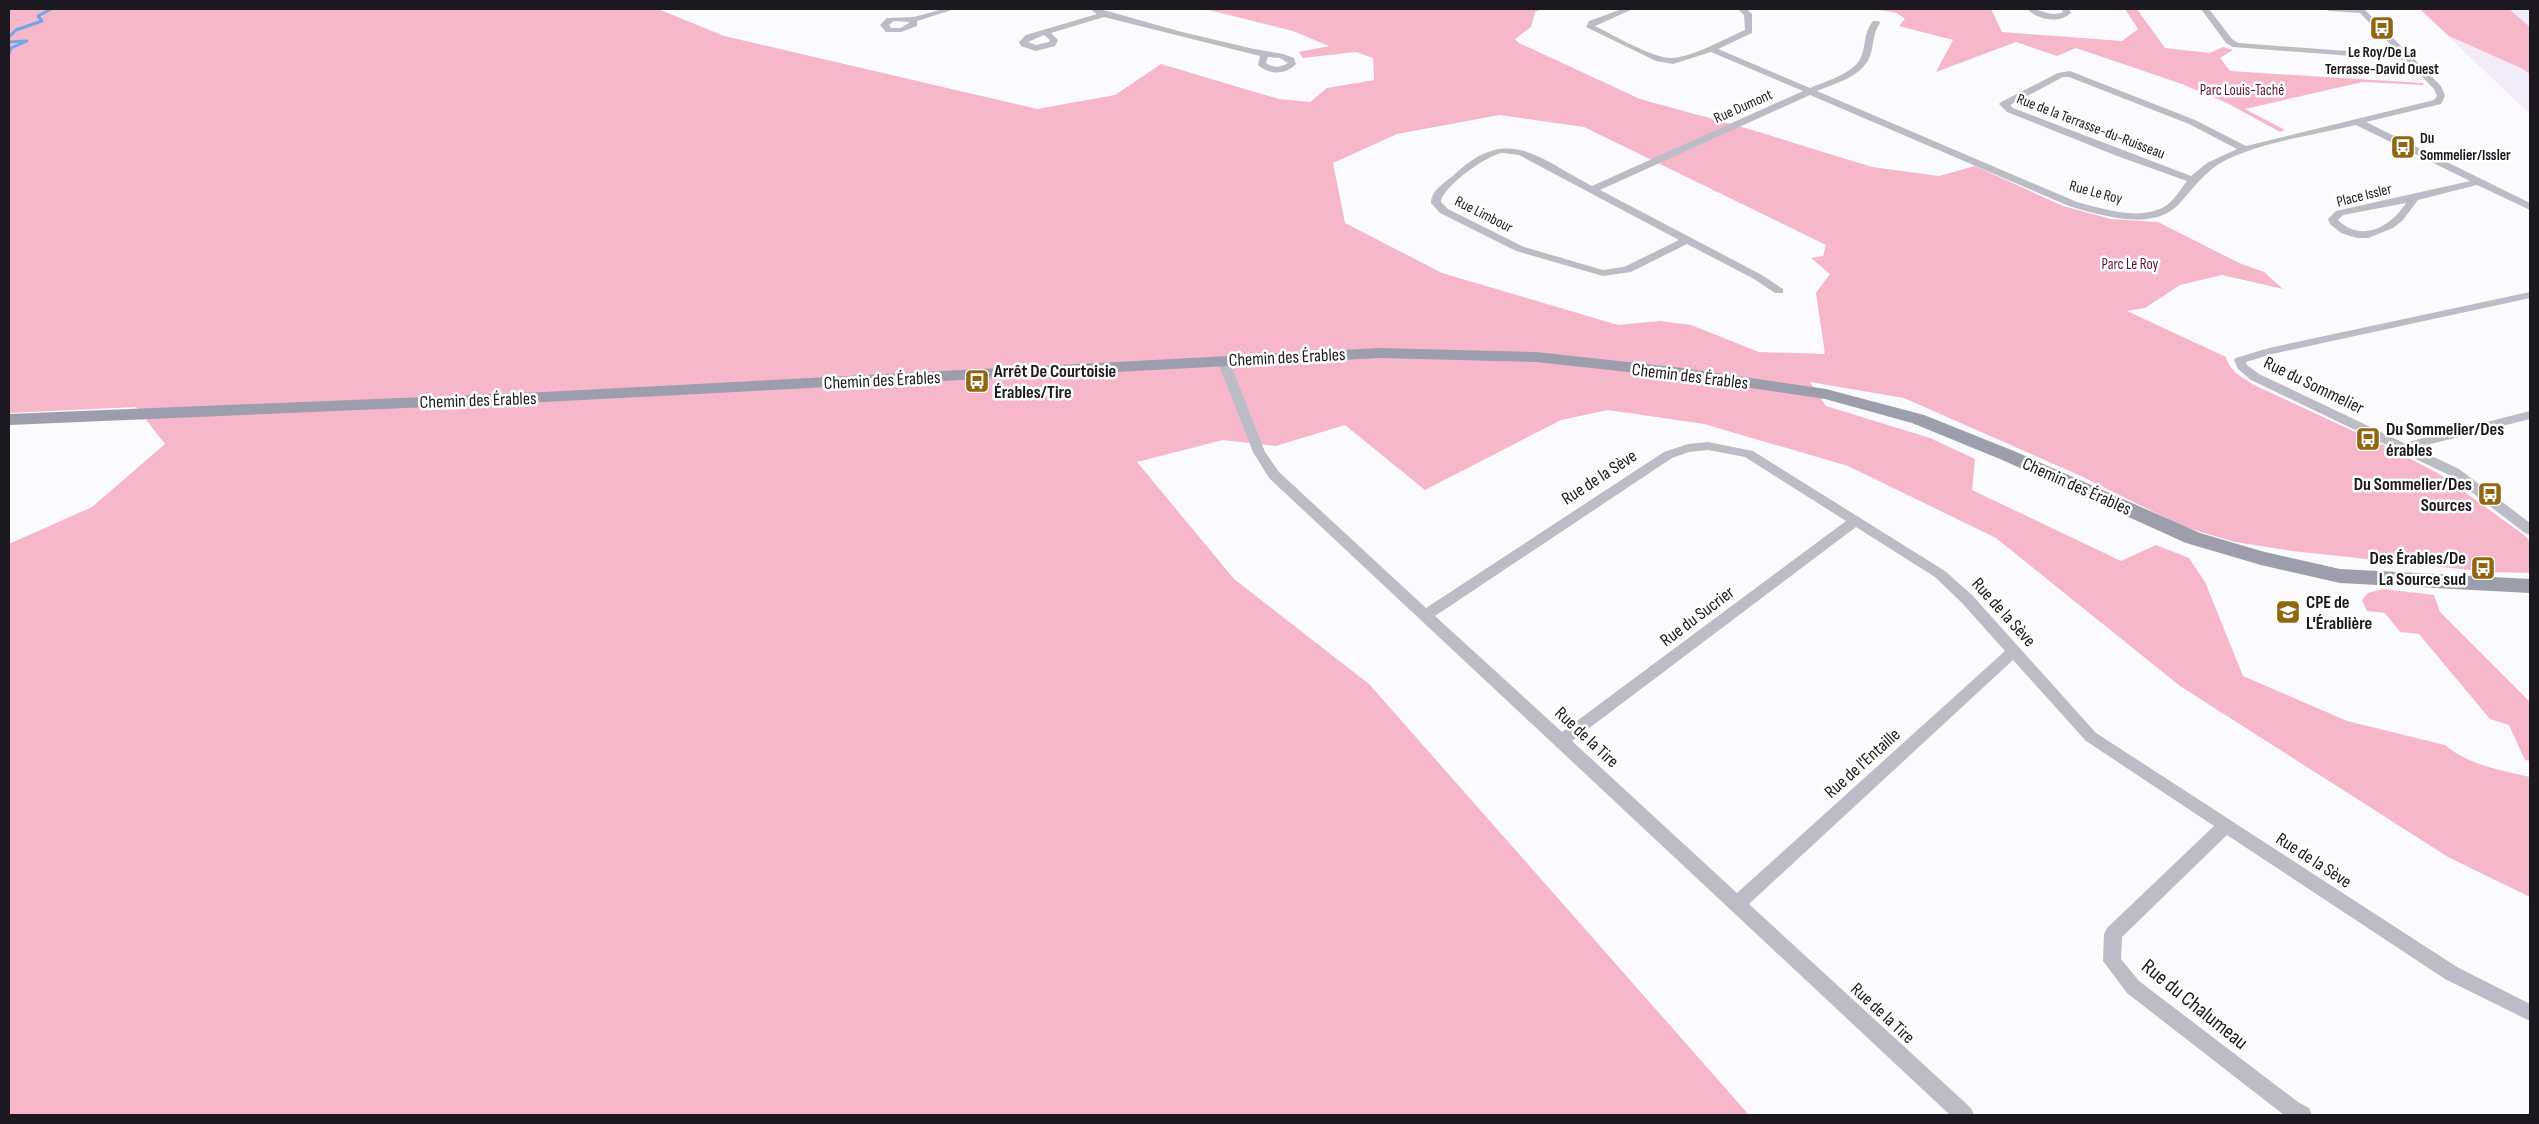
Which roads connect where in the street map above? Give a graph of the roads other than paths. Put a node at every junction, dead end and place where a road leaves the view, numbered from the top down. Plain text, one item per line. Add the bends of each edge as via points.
1 (951, 9) edge
2 (1094, 9) edge
3 (1629, 9) edge
4 (1742, 9) edge
5 (2031, 9) edge
6 (2065, 9) edge
7 (2205, 9) edge
8 (2330, 9) edge
9 (2361, 10) edge
10 (1104, 14) junction
11 (912, 20) dead end
12 (1876, 23) dead end
13 (1046, 32) dead end
14 (1711, 49) junction
15 (1264, 55) dead end
16 (2408, 58) junction
17 (1812, 92) junction
18 (2358, 122) junction
19 (2245, 148) junction
20 (2193, 180) junction
21 (2477, 182) junction
22 (1592, 190) junction
23 (2414, 198) junction
24 (2530, 207) edge
25 (1687, 240) junction
26 (1779, 291) dead end
27 (2530, 295) edge
28 (1223, 360) junction
29 (2530, 415) edge
30 (9, 420) edge
31 (2404, 447) junction
32 (1856, 520) junction
33 (2530, 530) edge
34 (2530, 586) edge
35 (1426, 615) junction
36 (2013, 652) junction
37 (1561, 741) junction
38 (2225, 826) junction
39 (1737, 904) junction
40 (2530, 1013) edge
41 (1964, 1115) edge
42 (2302, 1115) edge

1 - 11 street
2 - 10 street
3 - 14 street via 1592,23 1590,28 1667,61 1682,60
4 - 14 street via 1748,14 1749,31
5 - 6 street via 2052,17 2066,14
7 - 16 street via 2229,41 2236,45
8 - 9 street
9 - 16 street, Rue Le Roy
10 - 13 street
10 - 15 street
12 - 17 street, Rue Dumont via 1870,30 1868,57 1860,67
14 - 17 street, Rue Le Roy
16 - 18 street, Rue Le Roy via 2438,88 2440,99 2425,106
17 - 20 street, Rue Le Roy via 2096,210 2122,215 2158,213 2174,204
17 - 22 street, Rue Dumont
18 - 19 street, Rue Le Roy
18 - 21 street
19 - 20 street, Rue Le Roy via 2226,156
19 - 20 street, Rue de la Terrasse-du-Ruisseau via 2192,122 2070,74 2061,74 2004,104 2019,114
21 - 23 street, Place Issler
21 - 24 street
22 - 25 street, Rue Limbour
22 - 25 street, Rue Limbour via 1522,153 1498,149 1479,156 1437,195 1436,203 1520,249 1603,273 1627,270
23 - 23 street, Place Issler via 2340,213 2333,219 2355,233 2378,233 2393,225 2408,210
25 - 26 street, Rue Limbour
27 - 31 street, Rue du Sommelier via 2268,351 2240,360 2242,367 2255,377
28 - 30 street, Chemin des Érables via 594,395
28 - 34 street, Chemin des Érables via 1380,353 1536,358 1826,394 1918,419 2193,538 2261,558 2340,576
28 - 35 street, Rue de la Tire via 1259,452 1274,476
29 - 31 street
31 - 33 street, Rue du Sommelier via 2454,472
32 - 35 street, Rue de la Sève via 1748,454 1718,445 1693,446 1668,456
32 - 36 street, Rue de la Sève via 1940,574 1967,599
32 - 37 street, Rue du Sucrier
35 - 37 street, Rue de la Tire
36 - 38 street, Rue de la Sève via 2091,737
36 - 39 street, Rue de l'Entaille
37 - 39 street, Rue de la Tire
38 - 40 street, Rue de la Sève via 2452,974
38 - 42 street, Rue du Chalumeau via 2114,934 2112,961 2134,987
39 - 41 street, Rue de la Tire

